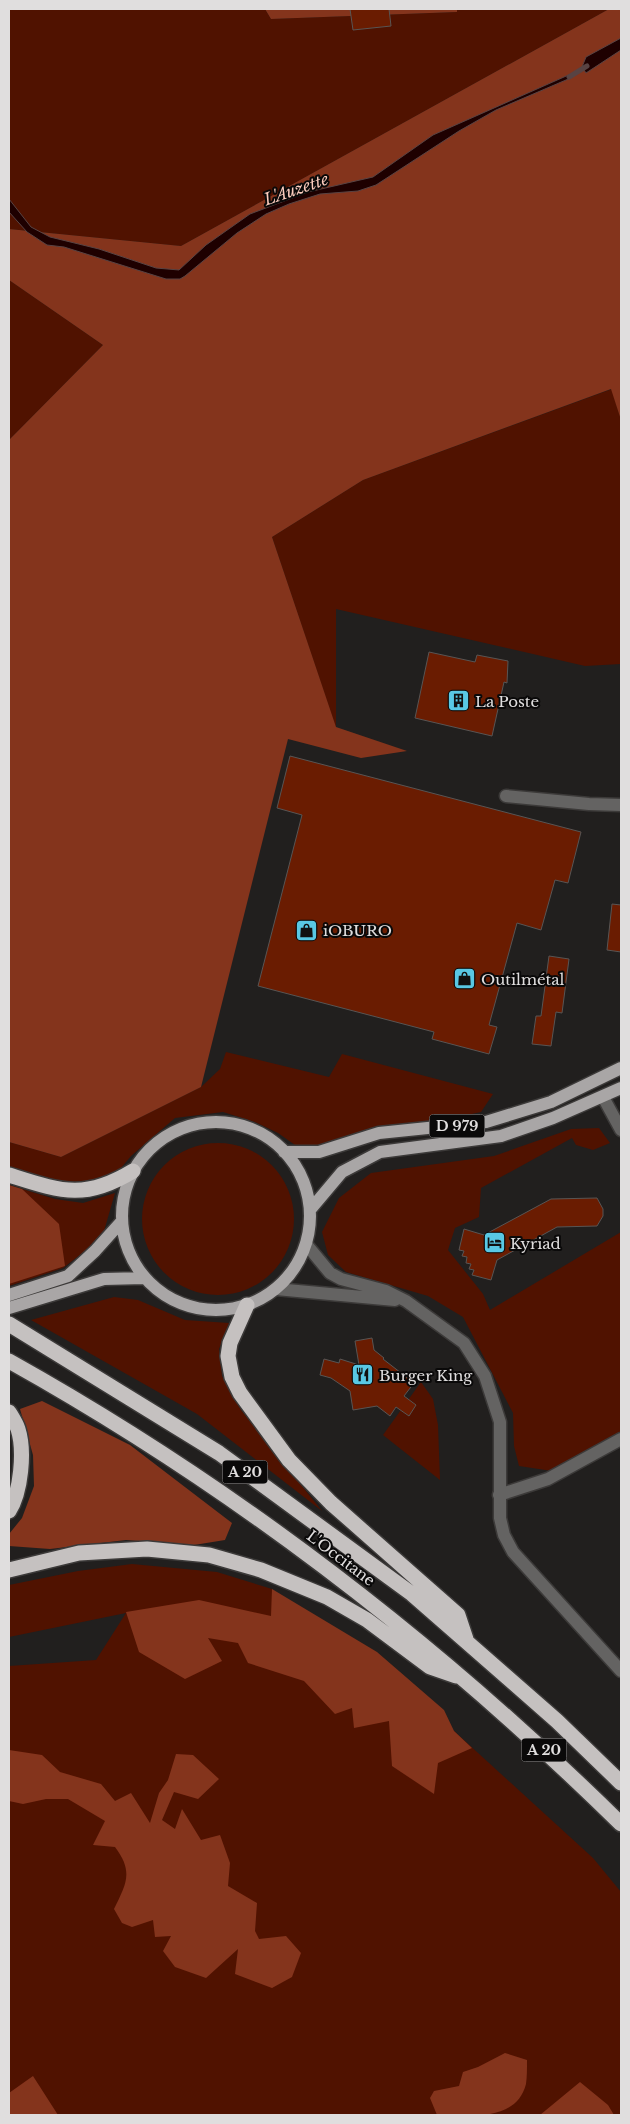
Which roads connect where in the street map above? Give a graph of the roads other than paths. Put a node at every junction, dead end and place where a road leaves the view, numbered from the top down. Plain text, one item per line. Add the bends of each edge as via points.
1 (506, 796) dead end
2 (621, 805) edge
3 (621, 1068) edge
4 (621, 1088) edge
5 (603, 1097) junction
6 (621, 1130) edge
7 (284, 1152) junction
8 (133, 1171) junction
9 (9, 1175) edge
10 (310, 1210) junction
11 (122, 1221) junction
12 (306, 1244) junction
13 (144, 1278) junction
14 (70, 1281) junction
15 (276, 1289) junction
16 (9, 1295) edge
17 (406, 1301) junction
18 (247, 1305) junction
19 (9, 1308) edge
20 (9, 1324) edge
21 (9, 1361) edge
22 (9, 1412) edge
23 (621, 1439) edge
24 (499, 1494) junction
25 (9, 1511) edge
26 (9, 1570) edge
27 (467, 1641) junction
28 (621, 1670) edge
29 (465, 1679) junction
30 (621, 1783) edge
31 (621, 1824) edge

1 - 2 street
3 - 7 main road, D 979 via 551,1102 486,1122 379,1133 319,1152
4 - 5 main road, D 979
5 - 6 street
5 - 10 main road, D 979 via 501,1136 380,1152 342,1172
7 - 8 main road via 261,1134 242,1127 204,1123 175,1131 151,1148
7 - 10 main road via 302,1178
8 - 9 highway via 117,1181 76,1192 57,1190
8 - 11 main road via 122,1204
10 - 12 main road
11 - 13 main road via 128,1251
11 - 14 main road
12 - 15 main road via 294,1268
12 - 17 street via 340,1280 386,1291
13 - 14 main road
13 - 18 main road via 165,1296 191,1307 219,1310
14 - 16 main road
14 - 19 main road
15 - 17 street
15 - 18 main road
17 - 24 street via 464,1343 485,1376 500,1422
18 - 27 highway via 230,1343 228,1356 232,1377 240,1393 288,1460 331,1503 458,1615
20 - 27 highway, L'Occitane / A 20 via 218,1453 412,1594
21 - 29 highway, L'Occitane / A 20 via 186,1469 389,1616
22 - 25 highway via 18,1430 22,1465
23 - 24 street via 548,1479
24 - 28 street via 504,1535 513,1552
26 - 29 highway via 79,1553 147,1549 210,1555 261,1570 326,1596 367,1620 430,1667
27 - 30 highway, L'Occitane / A 20
29 - 31 highway, L'Occitane / A 20

